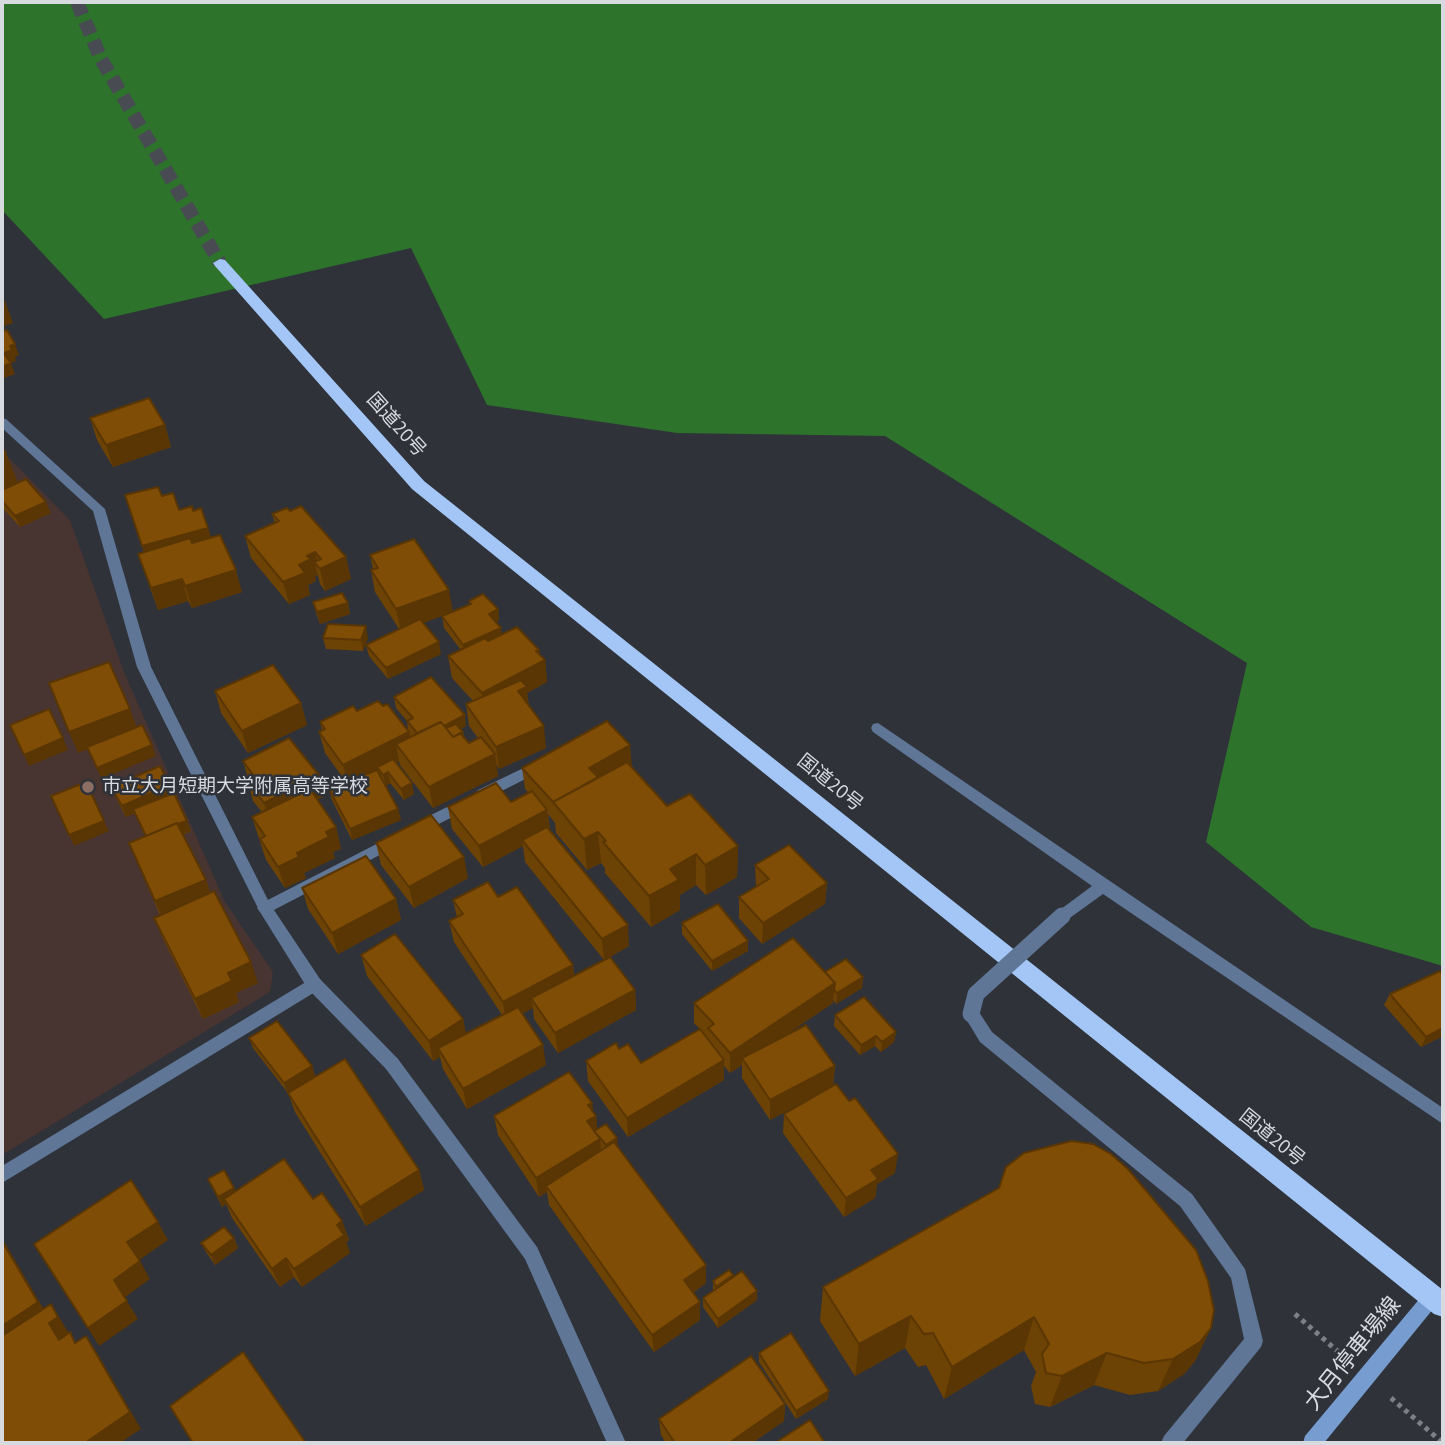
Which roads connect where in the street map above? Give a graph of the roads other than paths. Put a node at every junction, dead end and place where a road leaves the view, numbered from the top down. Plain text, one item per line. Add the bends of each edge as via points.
1 (220, 263) tunnel mouth
2 (2, 422) edge
3 (878, 728) dead end
4 (549, 760) edge
5 (1103, 886) junction
6 (265, 908) junction
7 (314, 984) junction
8 (1443, 1117) edge
9 (2, 1175) edge
10 (1438, 1301) edge
11 (617, 1443) edge
12 (1171, 1443) edge
13 (1312, 1443) edge

1 - 10 highway, 国道20号 via 418,485
2 - 6 street via 99,509 144,667
3 - 5 street
4 - 6 street
5 - 8 street
5 - 12 street, bridge via 1062,916 976,994 971,1014 986,1037 1186,1200 1239,1275 1254,1341
6 - 7 street
7 - 9 street
7 - 11 street via 392,1064 531,1253
10 - 13 main road, 大月停車場線

